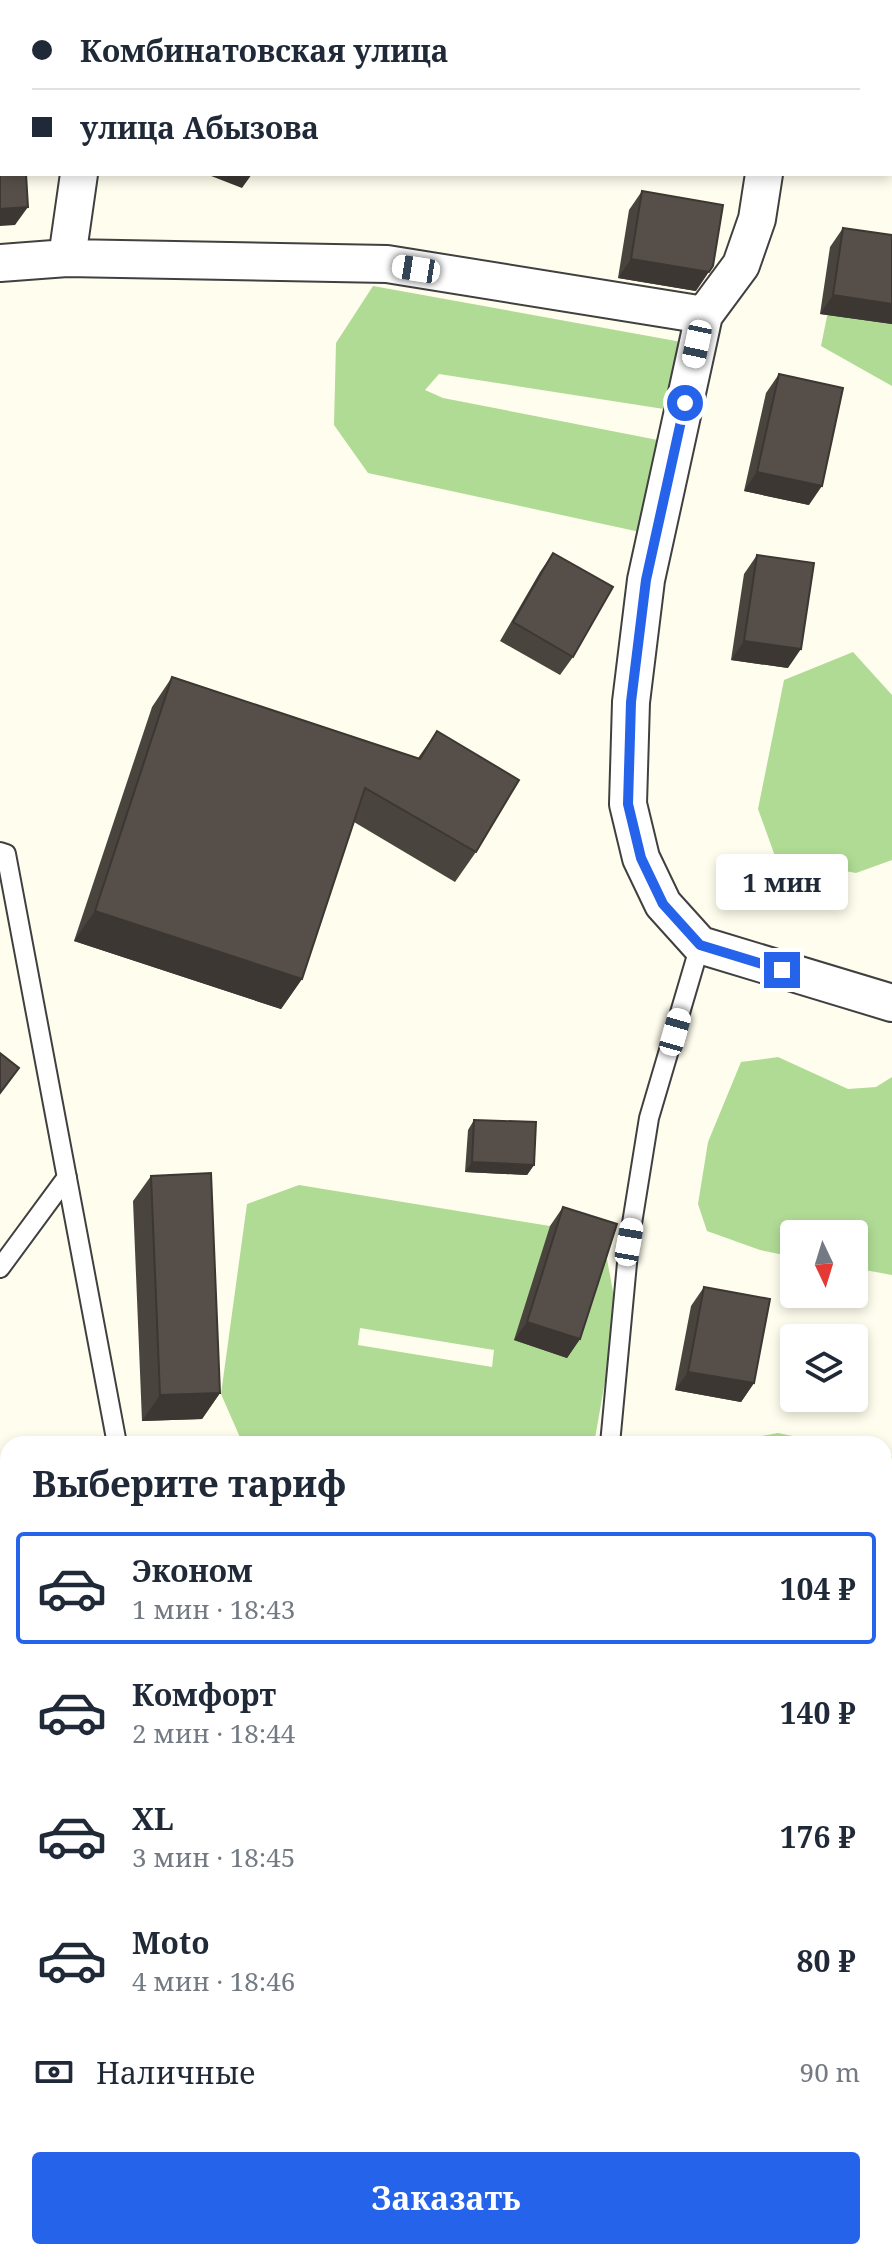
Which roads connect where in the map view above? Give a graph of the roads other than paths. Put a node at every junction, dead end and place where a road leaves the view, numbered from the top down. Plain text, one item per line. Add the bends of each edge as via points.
1 (79, 176) edge
2 (764, 176) edge
3 (67, 258) junction
4 (0, 263) edge
5 (704, 315) junction
6 (0, 852) edge
7 (700, 945) junction
8 (892, 1003) edge
9 (67, 1177) junction
10 (0, 1268) edge
11 (116, 1436) edge
12 (611, 1436) edge

1 - 3 street
2 - 5 street via 757,219 741,265
3 - 4 street
3 - 5 street via 387,264
5 - 7 street via 646,580 631,702 628,804 641,858 663,904
6 - 9 lane via 6,854
7 - 8 street
7 - 12 lane via 649,1118 629,1242
9 - 10 lane
9 - 11 lane

